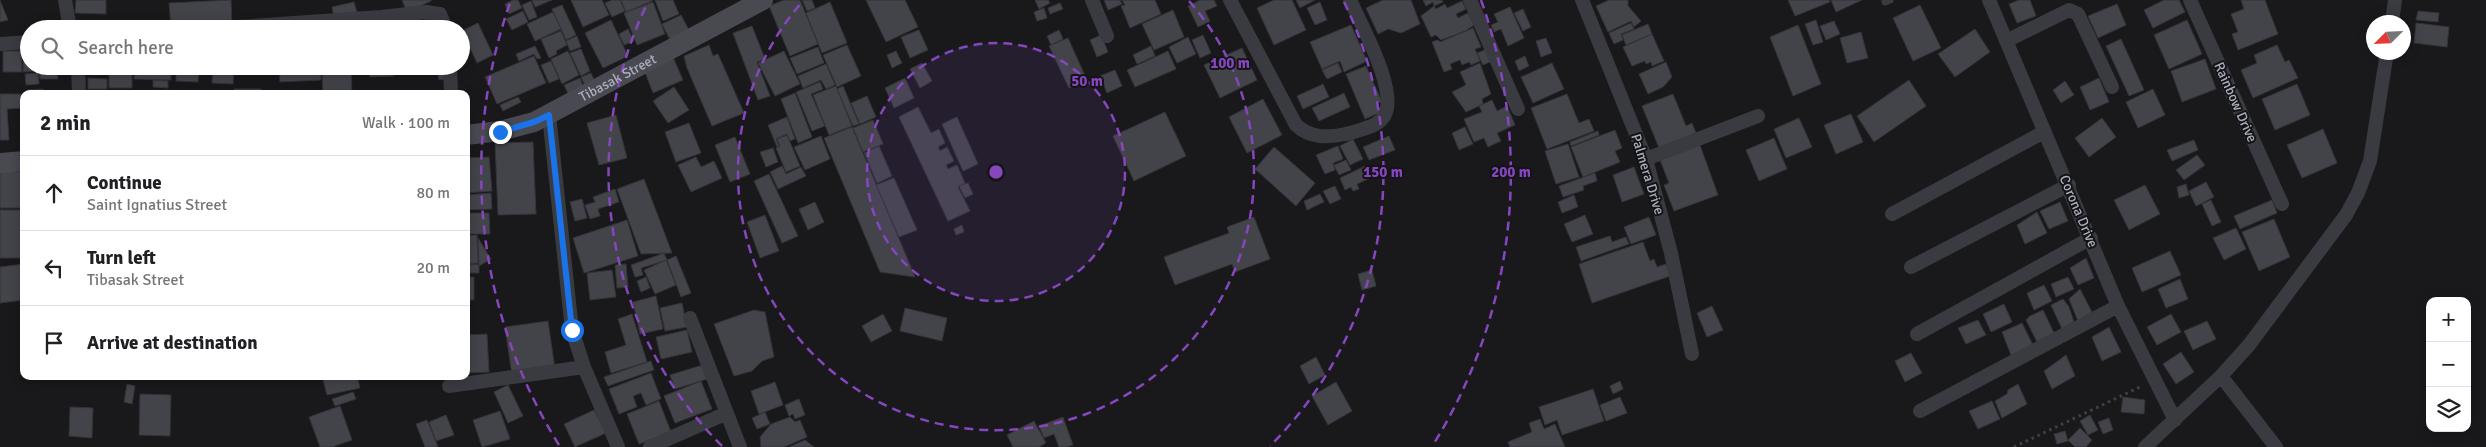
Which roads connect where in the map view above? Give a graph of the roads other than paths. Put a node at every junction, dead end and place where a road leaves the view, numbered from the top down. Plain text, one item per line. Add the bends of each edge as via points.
1 (65, 0) edge
2 (763, 0) edge
3 (1092, 0) edge
4 (1230, 0) edge
5 (1350, 0) edge
6 (1470, 0) edge
7 (1582, 0) edge
8 (1989, 0) edge
9 (2190, 0) edge
10 (2395, 0) edge
11 (2393, 15) edge
12 (68, 20) edge
13 (350, 20) edge
14 (442, 20) edge
15 (1107, 36) dead end
16 (2006, 41) junction
17 (20, 43) edge
18 (0, 44) edge
19 (2386, 60) edge
20 (78, 75) edge
21 (450, 75) edge
22 (2112, 87) dead end
23 (79, 90) edge
24 (451, 90) edge
25 (1518, 109) dead end
26 (549, 115) junction
27 (1758, 116) dead end
28 (2044, 132) junction
29 (470, 134) edge
30 (1646, 159) junction
31 (20, 161) edge
32 (0, 163) edge
33 (2069, 186) junction
34 (2282, 204) dead end
35 (1892, 214) dead end
36 (2091, 238) junction
37 (1912, 267) dead end
38 (2118, 306) junction
39 (690, 318) dead end
40 (1917, 334) dead end
41 (1692, 354) dead end
42 (584, 367) junction
43 (2221, 376) junction
44 (449, 386) dead end
45 (1920, 411) dead end
46 (727, 412) junction
47 (2175, 420) junction
48 (618, 447) edge
49 (650, 447) edge
50 (740, 447) edge
51 (2145, 447) edge
52 (2276, 447) edge

1 - 12 street
2 - 26 street, Tibasak Street
3 - 15 street
4 - 5 street via 1296,125 1305,133 1332,136 1360,130 1382,120 1388,103 1384,77
6 - 25 street
7 - 30 street, Palmera Drive
8 - 16 street, Corona Drive
9 - 34 street, Rainbow Drive
10 - 11 street
13 - 14 street via 426,12 440,14
16 - 22 street via 2069,10 2074,11
16 - 28 street, Corona Drive
17 - 18 street
19 - 43 street via 2370,161 2358,193 2346,216 2270,321
20 - 23 street
21 - 24 street
26 - 29 street, Tibasak Street via 517,128
26 - 42 street via 570,321
27 - 30 street
28 - 33 street, Corona Drive
28 - 35 street
30 - 41 street, Palmera Drive via 1671,253
31 - 32 street
33 - 36 street, Corona Drive
33 - 37 street
36 - 38 street, Corona Drive
36 - 40 street
38 - 45 street
38 - 47 street, Corona Drive
39 - 46 street
42 - 44 street
42 - 48 street
43 - 47 street
43 - 52 street
46 - 49 street
46 - 50 street
47 - 51 street

